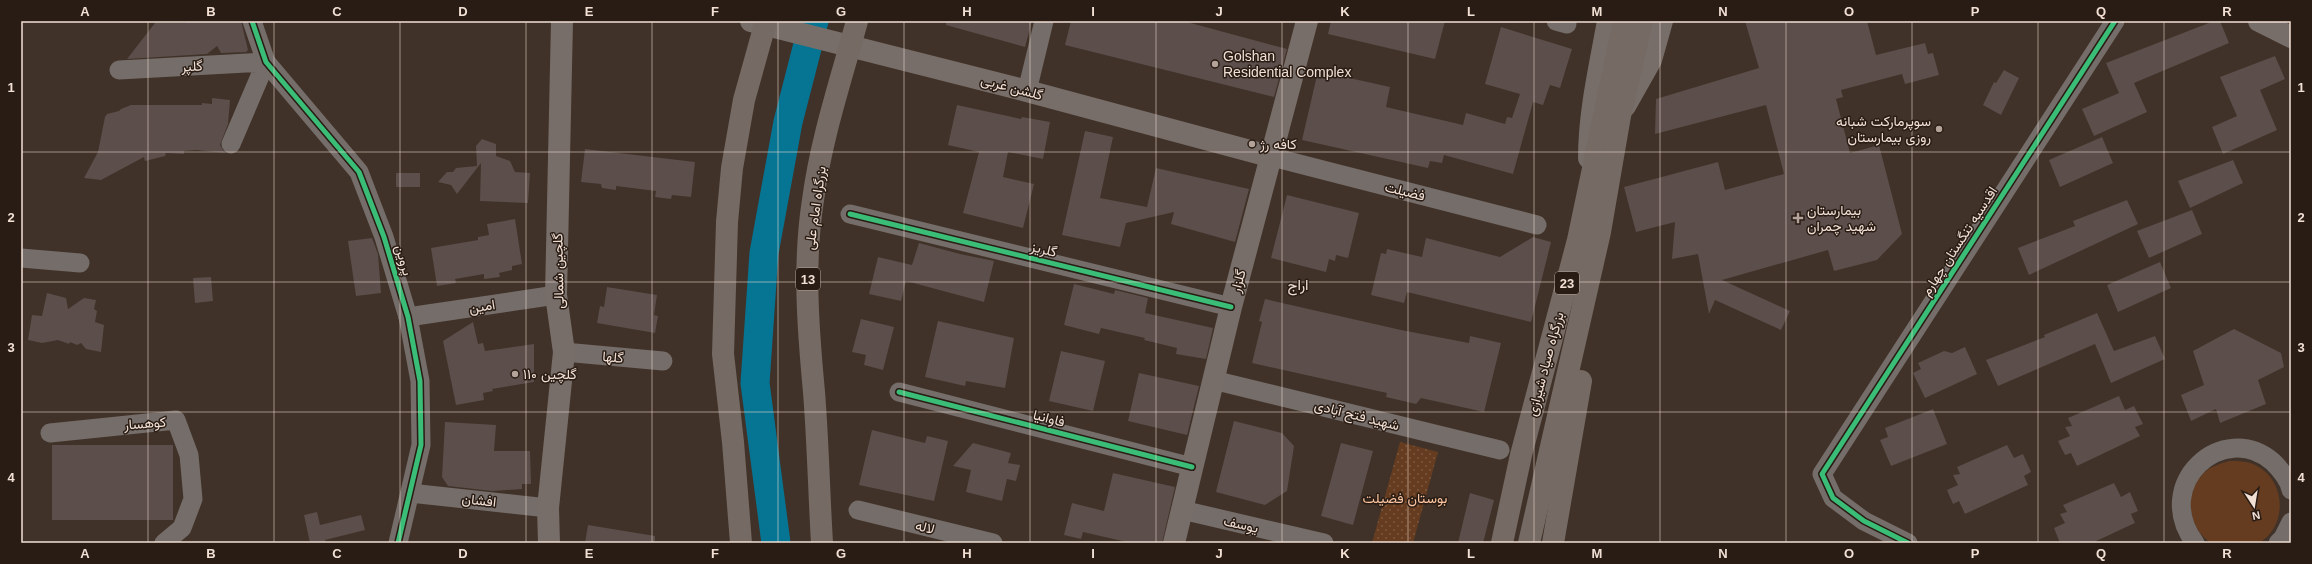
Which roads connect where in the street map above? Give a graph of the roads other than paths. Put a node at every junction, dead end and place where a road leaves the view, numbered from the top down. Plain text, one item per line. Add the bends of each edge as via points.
1 (252, 21) edge
2 (562, 21) edge
3 (751, 21) edge
4 (766, 21) edge
5 (857, 21) edge
6 (1044, 21) edge
7 (1307, 21) edge
8 (1608, 21) edge
9 (1624, 21) edge
10 (1642, 21) edge
11 (1662, 21) edge
12 (2115, 21) edge
13 (2259, 21) edge
14 (2291, 37) edge
15 (266, 62) junction
16 (119, 70) dead end
17 (1027, 90) junction
18 (1620, 116) junction
19 (231, 144) dead end
20 (1272, 157) junction
21 (1589, 180) junction
22 (850, 214) dead end
23 (1537, 224) dead end
24 (1600, 232) junction
25 (21, 258) edge
26 (80, 263) dead end
27 (556, 295) junction
28 (1231, 307) junction
29 (408, 317) junction
30 (564, 352) junction
31 (663, 361) dead end
32 (1213, 380) junction
33 (899, 392) dead end
34 (50, 433) dead end
35 (1500, 450) dead end
36 (1192, 467) junction
37 (2291, 490) edge
38 (410, 493) junction
39 (548, 508) junction
40 (858, 510) dead end
41 (1182, 510) junction
42 (2291, 522) edge
43 (164, 543) edge
44 (398, 543) edge
45 (548, 543) edge
46 (742, 543) edge
47 (822, 543) edge
48 (993, 543) edge
49 (1174, 543) edge
50 (1324, 543) edge
51 (1502, 543) edge
52 (1529, 543) edge
53 (1552, 543) edge
54 (1908, 543) edge
55 (2195, 543) edge
56 (2278, 543) edge

1 - 15 street, پروین
2 - 27 main road, گلچین شمالی
3 - 17 main road, گلشن غربی
4 - 46 highway via 744,100 732,168 727,222 723,354
5 - 47 highway, بزرگراه امام علی / 13 via 826,136 814,192 808,256 809,350 814,393
6 - 17 street
7 - 20 main road, گلزار
8 - 21 main road via 1589,135
9 - 21 highway, بزرگراه صیاد شیرازی / 23
10 - 18 highway, بزرگراه صیاد شیرازی / 23
11 - 18 main road via 1651,60
12 - 54 street, اقدسیه تنگستان چهارم via 1822,474 1833,498 1864,521
13 - 14 main road
15 - 16 street, گلپر
15 - 19 street
15 - 29 street, پروین via 359,172 384,236
17 - 20 main road, گلشن غربی
18 - 24 highway, بزرگراه صیاد شیرازی / 23
20 - 23 street, فضیلت
20 - 28 main road, گلزار
21 - 51 highway, بزرگراه صیاد شیرازی / 23 via 1578,240 1521,455
22 - 28 street, گلریز
24 - 52 highway, بزرگراه صیاد شیرازی / 23
24 - 53 highway via 1592,316
25 - 26 street
27 - 29 street, امین
27 - 30 main road, گلچین شمالی
28 - 32 main road, گلزار
29 - 38 street, پروین via 420,381 421,445
30 - 31 street, گلها
30 - 39 main road, گلچین شمالی
32 - 35 street, شهید فتح آبادی
32 - 36 main road, گلزار
33 - 36 street, فاوانیا
34 - 43 street, کوهسار via 176,420 189,455 193,499 182,528
36 - 41 main road, گلزار
37 - 55 street via 2281,469 2267,457 2250,450 2238,449 2214,454 2198,464 2181,496 2181,514 2186,531
38 - 39 street, افشان
38 - 44 street, پروین
39 - 45 main road, گلچین شمالی
40 - 48 street, لاله
41 - 49 main road, گلزار
41 - 50 street, یوسف
42 - 56 street

